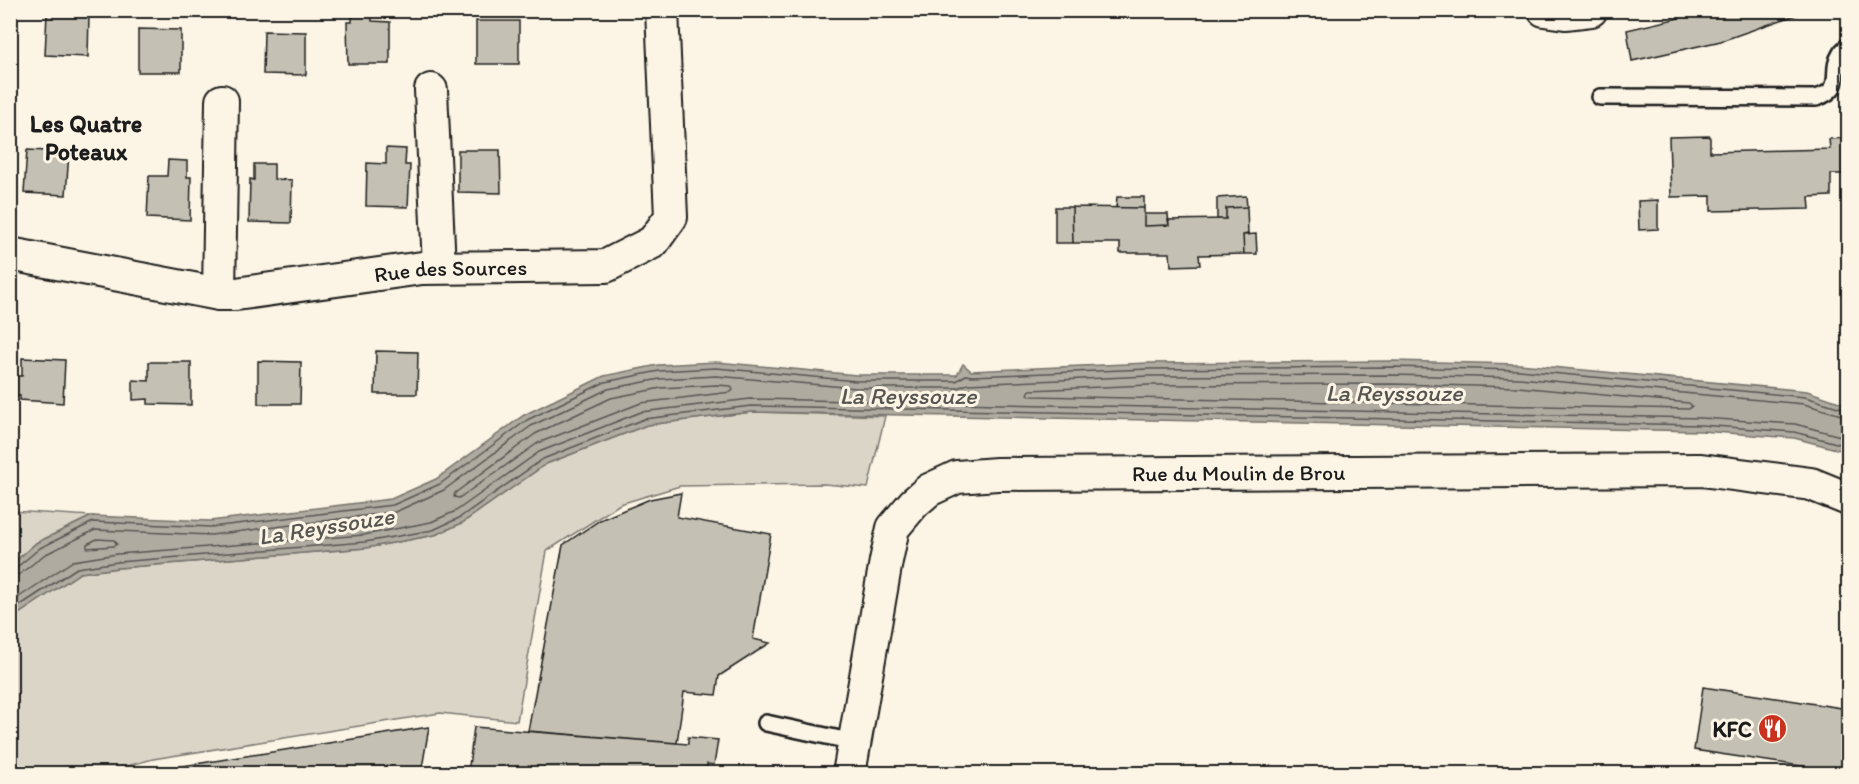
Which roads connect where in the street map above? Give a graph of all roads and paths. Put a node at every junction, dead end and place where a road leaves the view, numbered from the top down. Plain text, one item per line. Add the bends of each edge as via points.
1 (662, 10) edge
2 (1544, 10) edge
3 (1591, 10) edge
4 (1848, 45) edge
5 (431, 90) dead end
6 (1600, 97) dead end
7 (222, 101) dead end
8 (10, 254) edge
9 (439, 267) junction
10 (219, 294) junction
11 (1848, 499) edge
12 (766, 723) dead end
13 (854, 742) junction
14 (849, 774) edge

1 - 9 street, Rue des Sources via 671,217 653,242 606,266
2 - 3 street
4 - 6 lane via 1840,53 1833,87 1816,98
5 - 9 street
7 - 10 street
8 - 10 street, Rue des Sources
9 - 10 street, Rue des Sources
11 - 13 street, Rue du Moulin de Brou via 1811,484 1701,470 957,477 929,490 893,528
12 - 13 lane
13 - 14 street, Rue du Moulin de Brou

